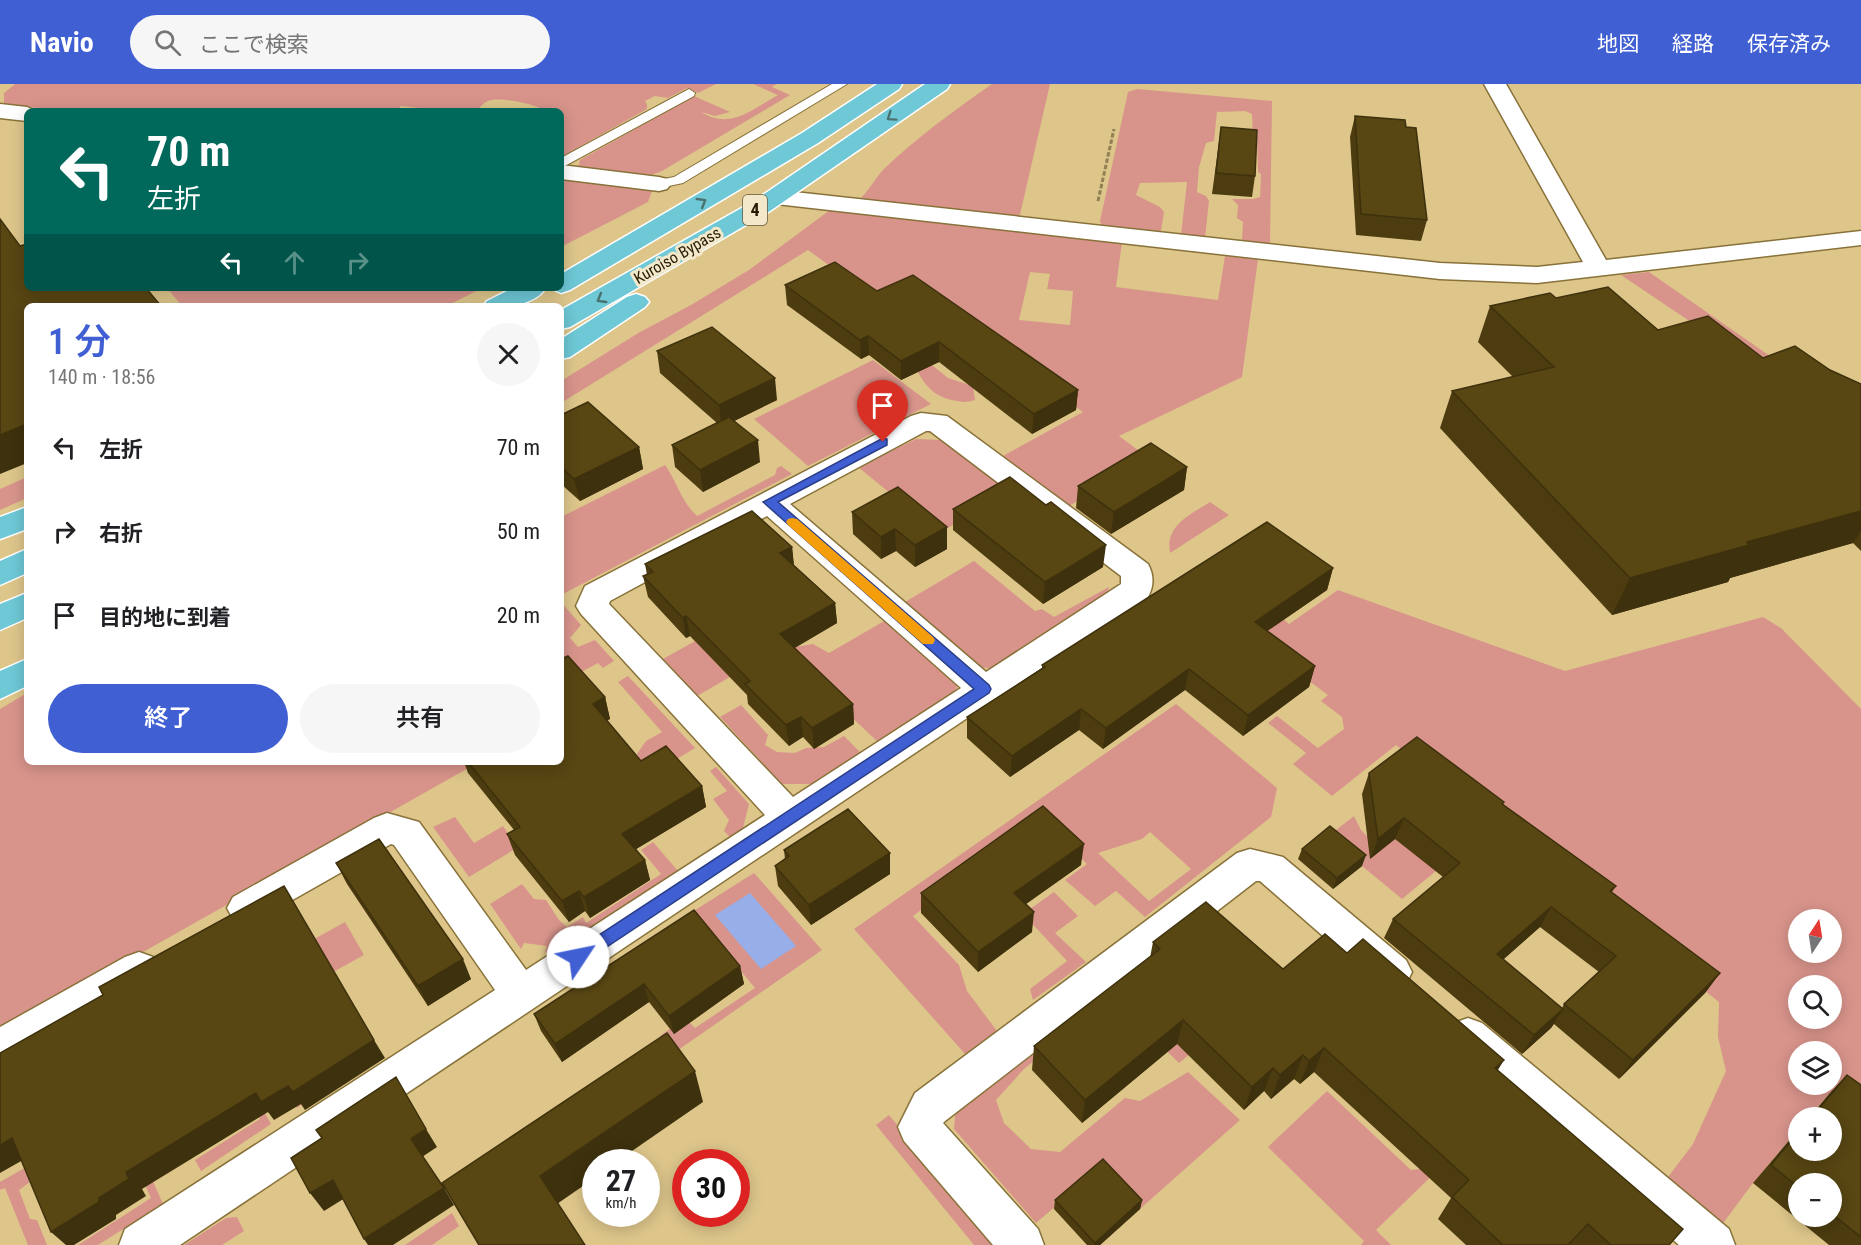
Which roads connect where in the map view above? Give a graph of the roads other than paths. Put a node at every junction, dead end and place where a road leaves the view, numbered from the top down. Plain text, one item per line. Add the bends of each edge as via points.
1 (841, 84) edge
2 (891, 84) edge
3 (939, 84) edge
4 (1495, 84) edge
5 (689, 93) dead end
6 (0, 111) edge
7 (24, 114) edge
8 (564, 162) edge
9 (564, 172) edge
10 (659, 184) joint
11 (769, 202) junction
12 (665, 224) junction
13 (1861, 238) edge
14 (1599, 269) junction
15 (564, 274) edge
16 (564, 283) edge
17 (527, 291) edge
18 (551, 291) edge
19 (502, 303) edge
20 (529, 303) edge
21 (564, 319) edge
22 (564, 349) edge
23 (769, 502) junction
24 (24, 519) edge
25 (0, 529) edge
26 (24, 562) edge
27 (0, 574) edge
28 (24, 606) edge
29 (0, 618) edge
30 (24, 673) edge
31 (0, 686) edge
32 (984, 689) junction
33 (790, 817) junction
34 (214, 927) edge
35 (173, 950) edge
36 (521, 995) junction
37 (0, 1048) edge
38 (141, 1245) edge
39 (1022, 1245) edge
40 (1713, 1245) edge

1 - 10 lane via 678,180
12 -> 2 highway, Kuroiso Bypass / 4 via 810,138
3 -> 11 highway, Kuroiso Bypass / 4
4 - 14 street
5 - 8 lane
6 - 7 street
9 - 10 street
11 - 14 street via 1091,232 1440,271 1537,275
11 -> 21 highway, Kuroiso Bypass / 4
11 - 22 highway, 4 via 674,277
12 - 15 highway, 4
12 - 16 highway, Kuroiso Bypass / 4
13 - 14 street
17 - 19 highway
18 - 20 highway
23 - 32 street
23 - 32 street via 921,422 937,422 1137,572 1137,589
23 - 33 street via 596,594 592,606
24 - 25 highway
26 - 27 highway
28 - 29 highway
30 - 31 highway
32 - 33 street
33 - 36 street
34 - 36 street via 387,828 406,833
35 - 37 street
36 - 38 street
39 - 40 street via 919,1126 930,1107 1250,864 1270,868

